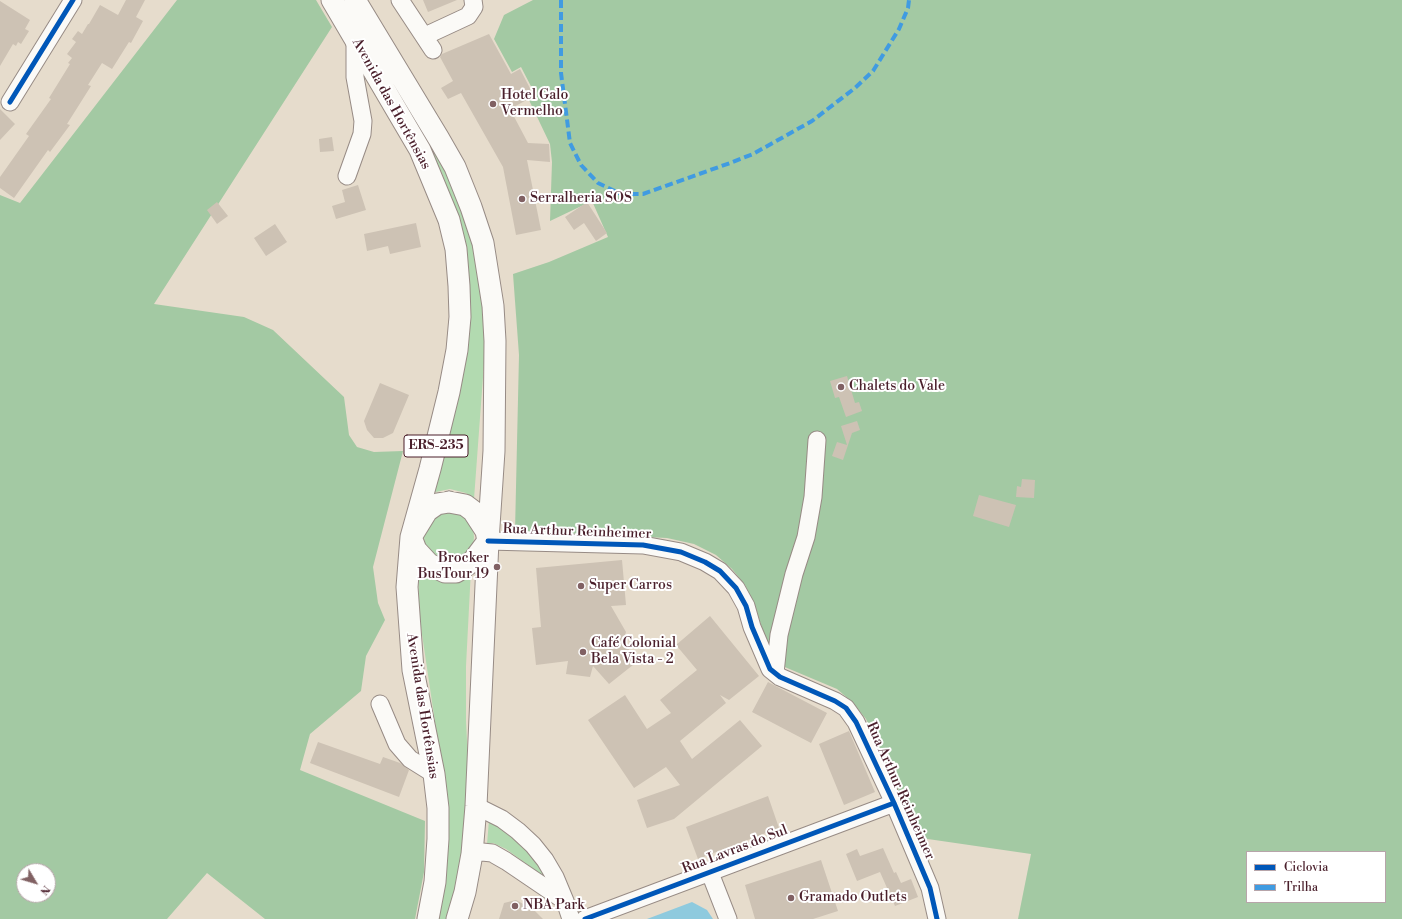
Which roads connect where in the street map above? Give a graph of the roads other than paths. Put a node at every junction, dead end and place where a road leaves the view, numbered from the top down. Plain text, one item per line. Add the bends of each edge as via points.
1 (73, 0) edge
2 (332, 0) edge
3 (345, 0) edge
4 (352, 0) edge
5 (356, 0) edge
6 (473, 0) edge
7 (404, 2) edge
8 (354, 38) junction
9 (10, 102) dead end
10 (347, 176) dead end
11 (817, 440) dead end
12 (411, 537) junction
13 (488, 541) junction
14 (775, 673) junction
15 (380, 704) dead end
16 (434, 774) junction
17 (894, 803) junction
18 (476, 806) junction
19 (472, 854) junction
20 (710, 873) junction
21 (565, 901) junction
22 (936, 917) edge
23 (428, 919) edge
24 (457, 919) edge
25 (571, 919) edge
26 (585, 919) edge
27 (728, 919) edge

1 - 9 street
2 - 8 main road, Avenida das Hortênsias / ERS-235
3 - 4 main road
5 - 13 main road, Avenida das Hortênsias via 455,167 483,243 493,306 495,341 494,451
6 - 7 street via 474,7 468,16 429,43
8 - 10 street via 355,77 363,128
8 - 12 main road, Avenida das Hortênsias / ERS-235 via 420,150 450,220 456,249 460,317 457,350 449,392
11 - 14 street via 813,497 806,537 779,635
12 - 13 main road via 420,556 428,564 445,572 456,572 465,568
12 - 13 main road via 427,511 437,504 449,502 465,505 473,511 486,531
12 - 16 main road, Avenida das Hortênsias / ERS-235 via 407,587 413,670
13 - 14 street, Rua Arthur Reinheimer via 643,545 681,552 706,562 720,571 736,588 746,606 752,628 770,669
13 - 18 main road, Avenida das Hortênsias
14 - 17 street, Rua Arthur Reinheimer via 846,708 856,722
15 - 16 street via 397,744 410,759
16 - 23 main road, Avenida das Hortênsias / ERS-235 via 438,839 435,882
17 - 20 street, Rua Lavras do Sul
17 - 22 street, Rua Arthur Reinheimer via 930,888
18 - 19 main road, Avenida das Hortênsias
18 - 21 street via 502,819 533,845 555,876
19 - 21 street via 492,853
19 - 24 main road, Avenida das Hortênsias
20 - 26 street, Rua Lavras do Sul
20 - 27 street
21 - 25 street

